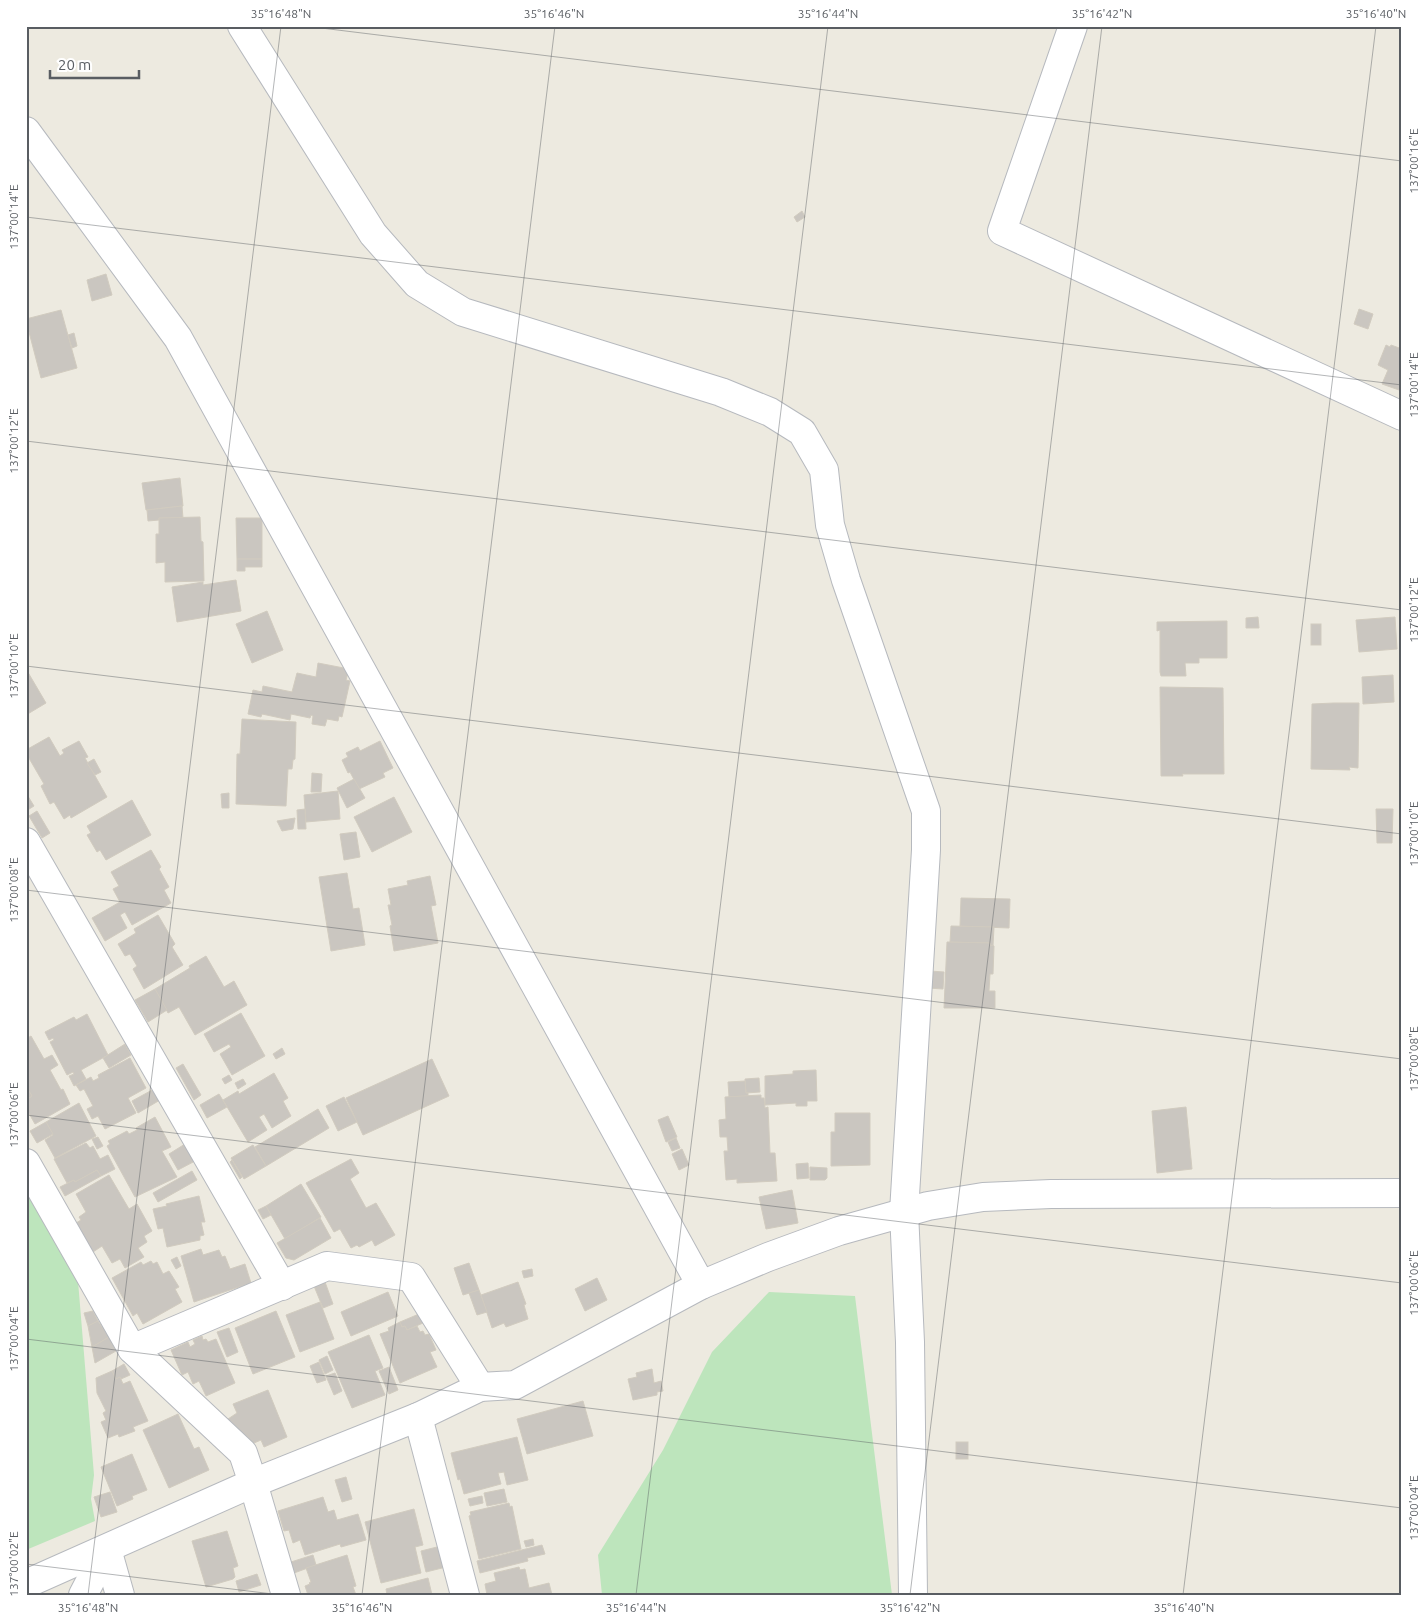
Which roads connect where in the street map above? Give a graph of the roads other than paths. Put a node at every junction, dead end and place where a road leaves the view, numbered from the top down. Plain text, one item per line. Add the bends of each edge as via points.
1 (242, 26) edge
2 (1073, 26) edge
3 (26, 131) edge
4 (1402, 416) edge
5 (26, 842) edge
6 (26, 1162) edge
7 (1402, 1193) edge
8 (904, 1212) junction
9 (701, 1285) junction
10 (282, 1286) junction
11 (132, 1349) junction
12 (480, 1387) junction
13 (418, 1417) junction
14 (253, 1483) junction
15 (107, 1549) junction
16 (26, 1584) edge
17 (83, 1595) edge
18 (120, 1595) edge
19 (286, 1595) edge
20 (465, 1595) edge
21 (913, 1595) edge

1 - 8 street via 373,234 417,284 463,312 721,392 770,412 802,432 824,470 830,525 846,580 926,811
2 - 4 street via 1002,231
3 - 9 street via 178,338
5 - 10 street
6 - 11 street
7 - 8 street via 1051,1194 983,1197
8 - 9 street via 839,1231
8 - 21 street via 910,1342
9 - 12 street via 515,1385
10 - 11 street
10 - 12 street via 327,1266 411,1277
11 - 14 street via 243,1453
12 - 13 street
13 - 14 street
13 - 20 street
14 - 15 street
14 - 19 street
15 - 16 street
15 - 17 street
15 - 18 street

